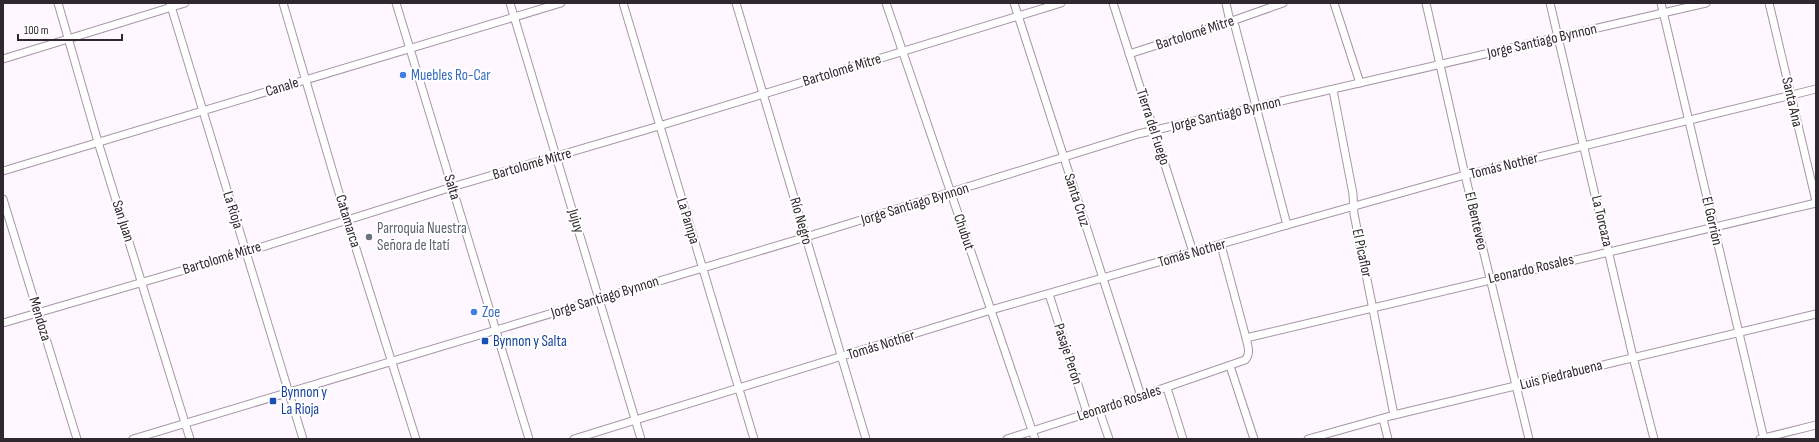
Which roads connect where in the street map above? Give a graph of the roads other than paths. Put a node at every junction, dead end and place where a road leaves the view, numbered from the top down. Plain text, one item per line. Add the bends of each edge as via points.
1 (58, 3) edge
2 (185, 3) edge
3 (284, 3) edge
4 (396, 3) edge
5 (510, 3) edge
6 (561, 3) edge
7 (623, 3) edge
8 (736, 3) edge
9 (886, 3) edge
10 (1014, 3) edge
11 (1061, 3) edge
12 (1112, 3) edge
13 (1226, 3) edge
14 (1283, 3) edge
15 (1334, 3) edge
16 (1426, 3) edge
17 (1550, 3) edge
18 (1661, 3) edge
19 (1706, 3) edge
20 (1769, 3) edge
21 (170, 5) edge
22 (1664, 13) junction
23 (1018, 16) junction
24 (514, 17) junction
25 (1232, 21) junction
26 (1558, 38) junction
27 (69, 39) junction
28 (410, 48) junction
29 (903, 52) junction
30 (1129, 54) junction
31 (3, 59) edge
32 (1440, 65) junction
33 (307, 80) junction
34 (1360, 83) junction
35 (1816, 89) edge
36 (1333, 90) junction
37 (764, 94) junction
38 (1790, 95) junction
39 (1256, 107) junction
40 (202, 111) junction
41 (1688, 120) junction
42 (660, 126) junction
43 (1154, 130) junction
44 (98, 142) junction
45 (1584, 145) junction
46 (557, 157) junction
47 (1062, 157) junction
48 (3, 171) edge
49 (1465, 175) junction
50 (452, 187) junction
51 (950, 193) junction
52 (3, 199) edge
53 (1816, 202) edge
54 (1353, 206) junction
55 (347, 220) junction
56 (1287, 225) junction
57 (1713, 226) junction
58 (806, 237) junction
59 (1221, 245) junction
60 (1609, 251) junction
61 (246, 252) junction
62 (1193, 252) junction
63 (702, 268) junction
64 (1103, 278) junction
65 (1489, 279) junction
66 (143, 282) junction
67 (1049, 294) junction
68 (598, 299) junction
69 (1373, 307) junction
70 (991, 310) junction
71 (38, 313) junction
72 (1816, 314) edge
73 (3, 324) edge
74 (496, 331) junction
75 (1738, 333) junction
76 (1246, 338) junction
77 (842, 357) junction
78 (1633, 357) junction
79 (392, 361) junction
80 (1230, 366) junction
81 (1515, 386) junction
82 (738, 388) junction
83 (1167, 388) junction
84 (289, 392) junction
85 (1141, 396) junction
86 (1099, 410) junction
87 (1088, 413) junction
88 (1394, 415) junction
89 (1383, 419) junction
90 (636, 420) junction
91 (185, 423) junction
92 (1816, 425) edge
93 (1033, 431) junction
94 (1763, 438) edge
95 (77, 439) edge
96 (133, 439) edge
97 (190, 439) edge
98 (303, 439) edge
99 (416, 439) edge
100 (529, 439) edge
101 (574, 439) edge
102 (641, 439) edge
103 (754, 439) edge
104 (866, 439) edge
105 (1007, 439) edge
106 (1035, 439) edge
107 (1109, 439) edge
108 (1183, 439) edge
109 (1254, 439) edge
110 (1308, 439) edge
111 (1388, 439) edge
112 (1529, 439) edge
113 (1654, 439) edge

1 - 27 street, San Juan
2 - 21 street
3 - 33 street, Catamarca
4 - 28 street, Salta
5 - 24 street, Jujuy
6 - 24 street, Canale
7 - 42 street, La Pampa
8 - 37 street, Río Negro
9 - 29 street, Chubut
10 - 23 street, Santa Cruz
11 - 23 street, Bartolomé Mitre
12 - 30 street, Tierra del Fuego
13 - 25 street
14 - 25 street, Bartolomé Mitre
15 - 34 street
16 - 32 street, El Benteveo
17 - 26 street, La Torcaza
18 - 22 street, El Gorrión
19 - 22 street, Jorge Santiago Bynnon
20 - 38 street, Santa Ana
21 - 27 street
21 - 40 street, La Rioja
22 - 26 street, Jorge Santiago Bynnon
22 - 41 street, El Gorrión
23 - 29 street, Bartolomé Mitre
23 - 47 street, Santa Cruz
24 - 28 street, Canale
24 - 46 street, Jujuy
25 - 30 street, Bartolomé Mitre
25 - 39 street
26 - 32 street, Jorge Santiago Bynnon
26 - 45 street, La Torcaza
27 - 31 street
27 - 44 street, San Juan
28 - 33 street, Canale
28 - 50 street, Salta
29 - 37 street, Bartolomé Mitre
29 - 51 street, Chubut
30 - 43 street, Tierra del Fuego
32 - 34 street, Jorge Santiago Bynnon
32 - 49 street, El Benteveo
33 - 40 street, Canale
33 - 55 street, Catamarca
34 - 36 street, Jorge Santiago Bynnon
35 - 38 street, Tomás Nother
36 - 39 street, Jorge Santiago Bynnon
36 - 54 street, El Picaflor via 1353,194
37 - 42 street, Bartolomé Mitre
37 - 58 street, Río Negro
38 - 41 street, Tomás Nother
38 - 53 street, Santa Ana
39 - 43 street, Jorge Santiago Bynnon
39 - 56 street
40 - 44 street, Canale
40 - 61 street, La Rioja
41 - 45 street, Tomás Nother
41 - 57 street, El Gorrión
42 - 46 street, Bartolomé Mitre
42 - 63 street, La Pampa
43 - 47 street, Jorge Santiago Bynnon
43 - 62 street, Tierra del Fuego
44 - 48 street, Canale
44 - 66 street, San Juan
45 - 49 street, Tomás Nother
45 - 60 street, La Torcaza
46 - 50 street, Bartolomé Mitre
46 - 68 street, Jujuy
47 - 51 street, Jorge Santiago Bynnon
47 - 64 street, Santa Cruz
49 - 54 street, Tomás Nother
49 - 65 street, El Benteveo
50 - 55 street, Bartolomé Mitre
50 - 74 street, Salta
51 - 58 street, Jorge Santiago Bynnon
51 - 70 street, Chubut
52 - 71 street, Mendoza
53 - 57 street, Leonardo Rosales
54 - 56 street, Tomás Nother
54 - 69 street, El Picaflor
55 - 61 street, Bartolomé Mitre
55 - 79 street, Catamarca
56 - 59 street, Tomás Nother
57 - 60 street, Leonardo Rosales
57 - 75 street, El Gorrión
58 - 63 street, Jorge Santiago Bynnon
58 - 77 street, Río Negro
59 - 62 street, Tomás Nother
59 - 76 street
60 - 65 street, Leonardo Rosales
60 - 78 street, La Torcaza
61 - 66 street, Bartolomé Mitre
61 - 84 street, La Rioja
62 - 64 street, Tomás Nother
63 - 68 street, Jorge Santiago Bynnon
63 - 82 street, La Pampa
64 - 67 street, Tomás Nother
64 - 85 street, Santa Cruz
65 - 69 street, Leonardo Rosales
65 - 81 street, El Benteveo
66 - 71 street, Bartolomé Mitre
66 - 91 street, San Juan
67 - 70 street, Tomás Nother
67 - 87 street, Pasaje Perón
68 - 74 street, Jorge Santiago Bynnon
68 - 90 street, Jujuy
69 - 76 street, Leonardo Rosales
69 - 88 street, El Picaflor
70 - 77 street, Tomás Nother
70 - 93 street, Chubut
71 - 73 street, Bartolomé Mitre
71 - 95 street, Mendoza
72 - 75 street, Luis Piedrabuena
74 - 79 street, Jorge Santiago Bynnon
74 - 100 street, Salta
75 - 78 street, Luis Piedrabuena
75 - 94 street, El Gorrión
76 - 80 street via 1249,357
77 - 82 street, Tomás Nother
77 - 104 street, Río Negro
78 - 81 street, Luis Piedrabuena
78 - 113 street, La Torcaza
79 - 84 street, Jorge Santiago Bynnon
79 - 99 street, Catamarca
80 - 83 street, Leonardo Rosales
80 - 109 street
81 - 88 street, Luis Piedrabuena
81 - 112 street, El Benteveo
82 - 90 street, Tomás Nother
82 - 103 street, La Pampa
83 - 85 street, Leonardo Rosales
83 - 108 street
84 - 91 street, Jorge Santiago Bynnon
84 - 98 street, La Rioja
85 - 86 street, Leonardo Rosales
86 - 87 street, Leonardo Rosales
86 - 107 street
87 - 93 street, Leonardo Rosales
88 - 89 street, Luis Piedrabuena
89 - 110 street, Luis Piedrabuena
89 - 111 street
90 - 101 street, Tomás Nother
90 - 102 street, Jujuy
91 - 96 street, Jorge Santiago Bynnon
91 - 97 street, San Juan
92 - 94 street
93 - 105 street, Leonardo Rosales
93 - 106 street, Chubut

